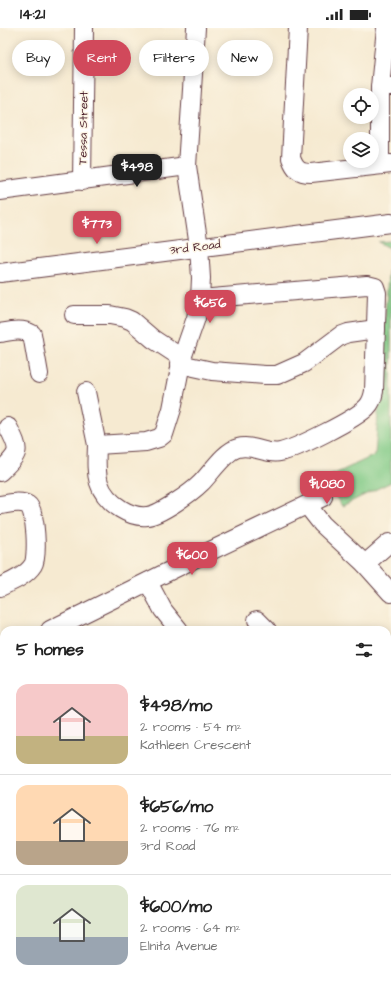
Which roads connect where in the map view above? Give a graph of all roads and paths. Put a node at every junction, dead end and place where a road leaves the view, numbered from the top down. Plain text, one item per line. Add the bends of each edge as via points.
1 (84, 28) edge
2 (196, 28) edge
3 (298, 28) edge
4 (386, 28) edge
5 (385, 87) edge
6 (385, 164) edge
7 (187, 166) junction
8 (82, 181) junction
9 (0, 191) edge
10 (391, 223) edge
11 (199, 247) junction
12 (0, 273) edge
13 (200, 299) junction
14 (74, 315) dead end
15 (376, 329) junction
16 (0, 332) edge
17 (181, 361) junction
18 (39, 374) dead end
19 (86, 392) dead end
20 (8, 427) dead end
21 (97, 445) junction
22 (0, 472) edge
23 (0, 505) edge
24 (389, 543) dead end
25 (365, 564) junction
26 (148, 582) junction
27 (0, 587) edge
28 (391, 593) edge
29 (58, 626) edge
30 (176, 626) edge

1 - 8 street, Tessa Street
2 - 7 street
3 - 6 street via 291,158 294,165 300,172 311,173
4 - 5 street
5 - 6 street
7 - 8 street
7 - 11 street
8 - 9 street
10 - 11 street, 3rd Road
11 - 12 street, 3rd Road
11 - 13 street
13 - 15 street via 371,286 378,293
13 - 17 street
14 - 17 street via 110,315 132,321
15 - 17 street via 340,336 304,363 277,375 212,371
15 - 21 street via 374,391 366,408 328,431 280,452 238,448 226,455 184,498 149,516 130,514 116,506 103,492 96,471
16 - 18 street via 18,330 32,334
17 - 21 street via 172,409 164,434 146,442
19 - 21 street
20 - 22 street via 17,450
23 - 27 street via 16,503 26,504 31,508 34,518 36,559 28,571
24 - 25 street
25 - 26 street via 322,524 315,501
25 - 28 street
26 - 29 street
26 - 30 street via 163,610

